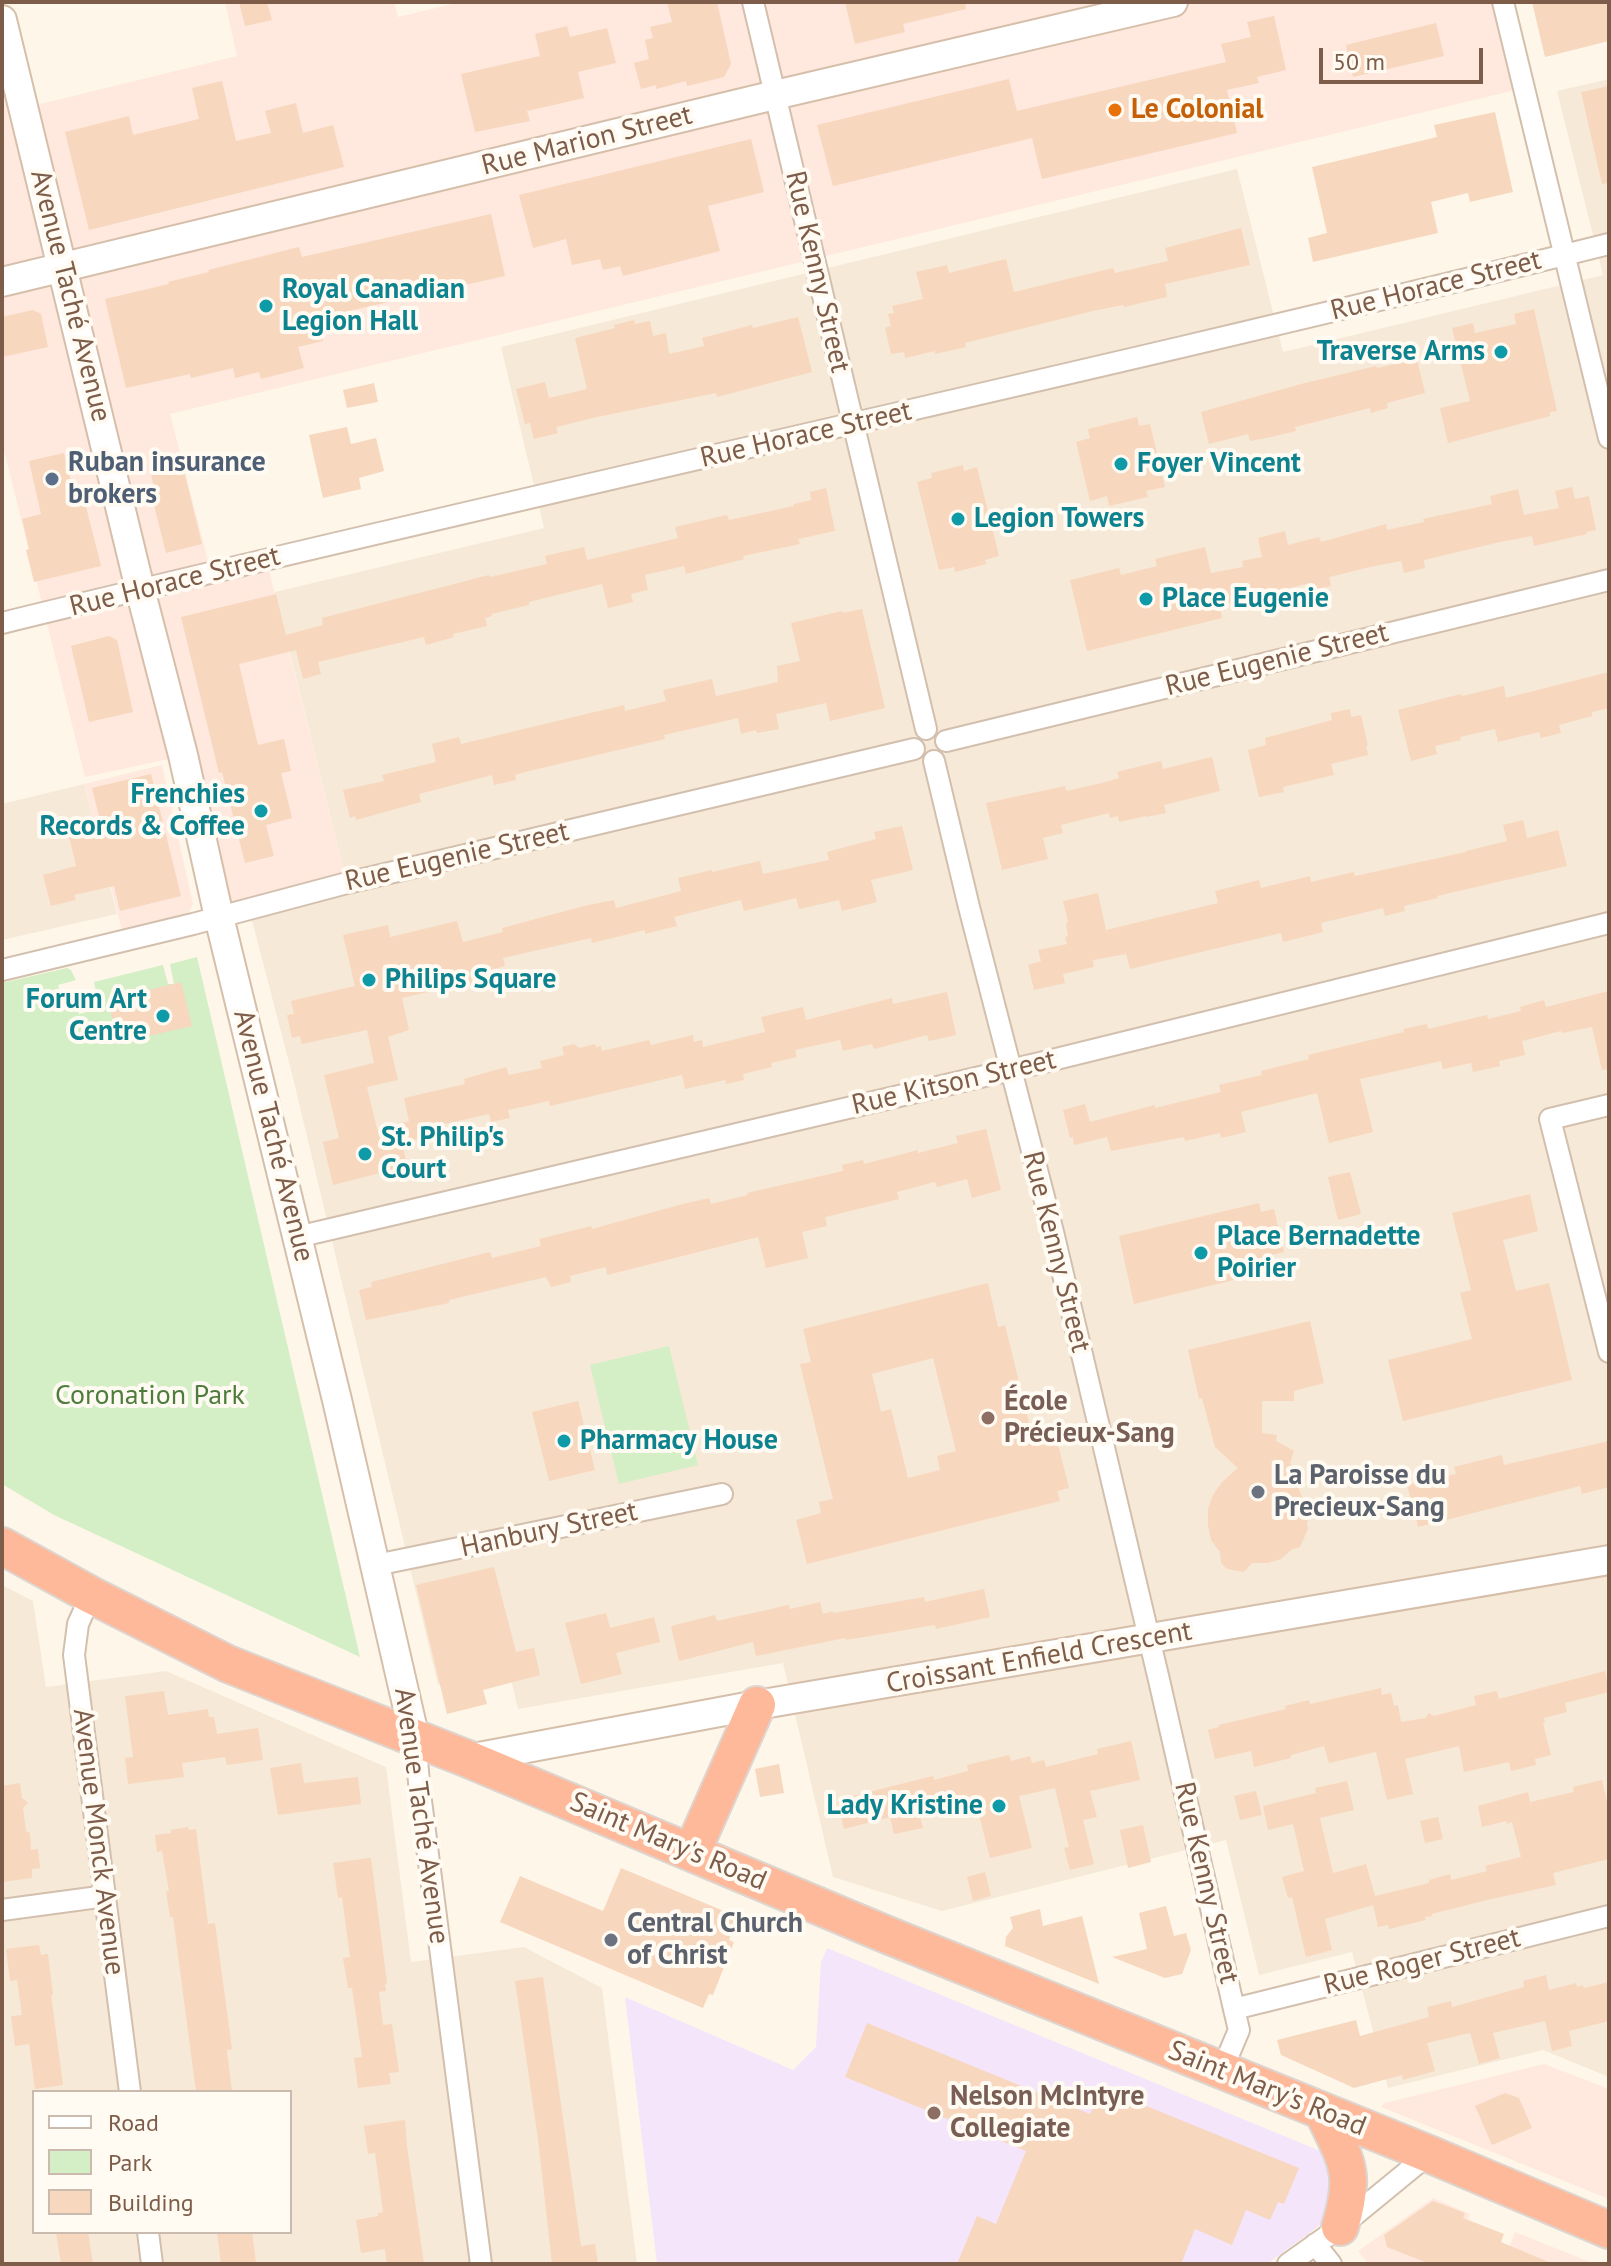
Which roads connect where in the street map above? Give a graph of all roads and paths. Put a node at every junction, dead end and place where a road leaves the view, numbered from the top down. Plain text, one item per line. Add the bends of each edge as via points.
1 (753, 2) edge
2 (1173, 2) edge
3 (1503, 2) edge
4 (2, 20) edge
5 (10, 85) edge
6 (775, 95) junction
7 (1609, 244) edge
8 (1564, 255) junction
9 (63, 267) junction
10 (2, 282) edge
11 (853, 423) junction
12 (1609, 438) edge
13 (1609, 580) edge
14 (140, 589) junction
15 (2, 623) edge
16 (926, 729) junction
17 (946, 741) junction
18 (914, 749) junction
19 (934, 761) junction
20 (219, 917) junction
21 (1609, 923) edge
22 (2, 970) edge
23 (1010, 1069) junction
24 (1609, 1105) edge
25 (297, 1237) junction
26 (1609, 1352) edge
27 (722, 1494) dead end
28 (2, 1546) edge
29 (1601, 1560) edge
30 (376, 1565) junction
31 (91, 1595) junction
32 (1149, 1639) junction
33 (757, 1705) junction
34 (415, 1739) junction
35 (468, 1759) junction
36 (692, 1852) junction
37 (106, 1896) junction
38 (2, 1910) edge
39 (1609, 1916) edge
40 (1234, 2009) junction
41 (1222, 2070) junction
42 (130, 2090) edge
43 (1323, 2112) junction
44 (1429, 2154) junction
45 (1609, 2230) edge
46 (148, 2234) edge
47 (1327, 2236) junction
48 (152, 2264) edge
49 (481, 2264) edge
50 (1288, 2264) edge
51 (1331, 2264) edge

1 - 6 street, Rue Kenny Street
2 - 6 street, Rue Marion Street
3 - 8 street
4 - 5 street, Avenue Taché Avenue
5 - 9 street, Avenue Taché Avenue
6 - 9 street, Rue Marion Street
6 - 11 street, Rue Kenny Street
7 - 8 street, Rue Horace Street
8 - 11 street, Rue Horace Street
8 - 12 street
9 - 10 street, Rue Marion Street
9 - 14 street, Avenue Taché Avenue
11 - 14 street, Rue Horace Street
11 - 16 street, Rue Kenny Street
13 - 17 street, Rue Eugenie Street
14 - 15 street, Rue Horace Street
14 - 20 street, Avenue Taché Avenue
16 - 17 street via 937,730
16 - 18 street via 915,738
17 - 19 street via 945,752
18 - 19 street via 923,760
18 - 20 street, Rue Eugenie Street
19 - 23 street, Rue Kenny Street
20 - 22 street, Rue Eugenie Street
20 - 25 street, Avenue Taché Avenue
21 - 23 street, Rue Kitson Street
23 - 25 street, Rue Kitson Street
23 - 32 street, Rue Kenny Street
24 - 26 street via 1550,1119
25 - 30 street, Avenue Taché Avenue
27 - 30 street, Hanbury Street
28 - 31 highway, Saint Mary's Road
29 - 32 street, Croissant Enfield Crescent
30 - 34 street, Avenue Taché Avenue
31 - 34 highway, Saint Mary's Road via 228,1664
31 - 37 street, Avenue Monck Avenue via 78,1624 74,1655
32 - 33 street, Croissant Enfield Crescent
32 - 40 street, Rue Kenny Street
33 - 35 street, Croissant Enfield Crescent
33 - 36 highway
34 - 35 highway, Saint Mary's Road
34 - 49 street, Avenue Taché Avenue
35 - 36 highway, Saint Mary's Road
36 - 41 highway, Saint Mary's Road
37 - 38 street
37 - 42 street, Avenue Monck Avenue
39 - 40 street, Rue Roger Street
40 - 41 street, Rue Kenny Street via 1239,2030
41 - 43 highway, Saint Mary's Road
43 - 44 highway, Saint Mary's Road
43 - 47 highway via 1349,2177 1347,2202
44 - 45 highway, Saint Mary's Road
44 - 47 street
46 - 48 street
47 - 50 street
47 - 51 street

